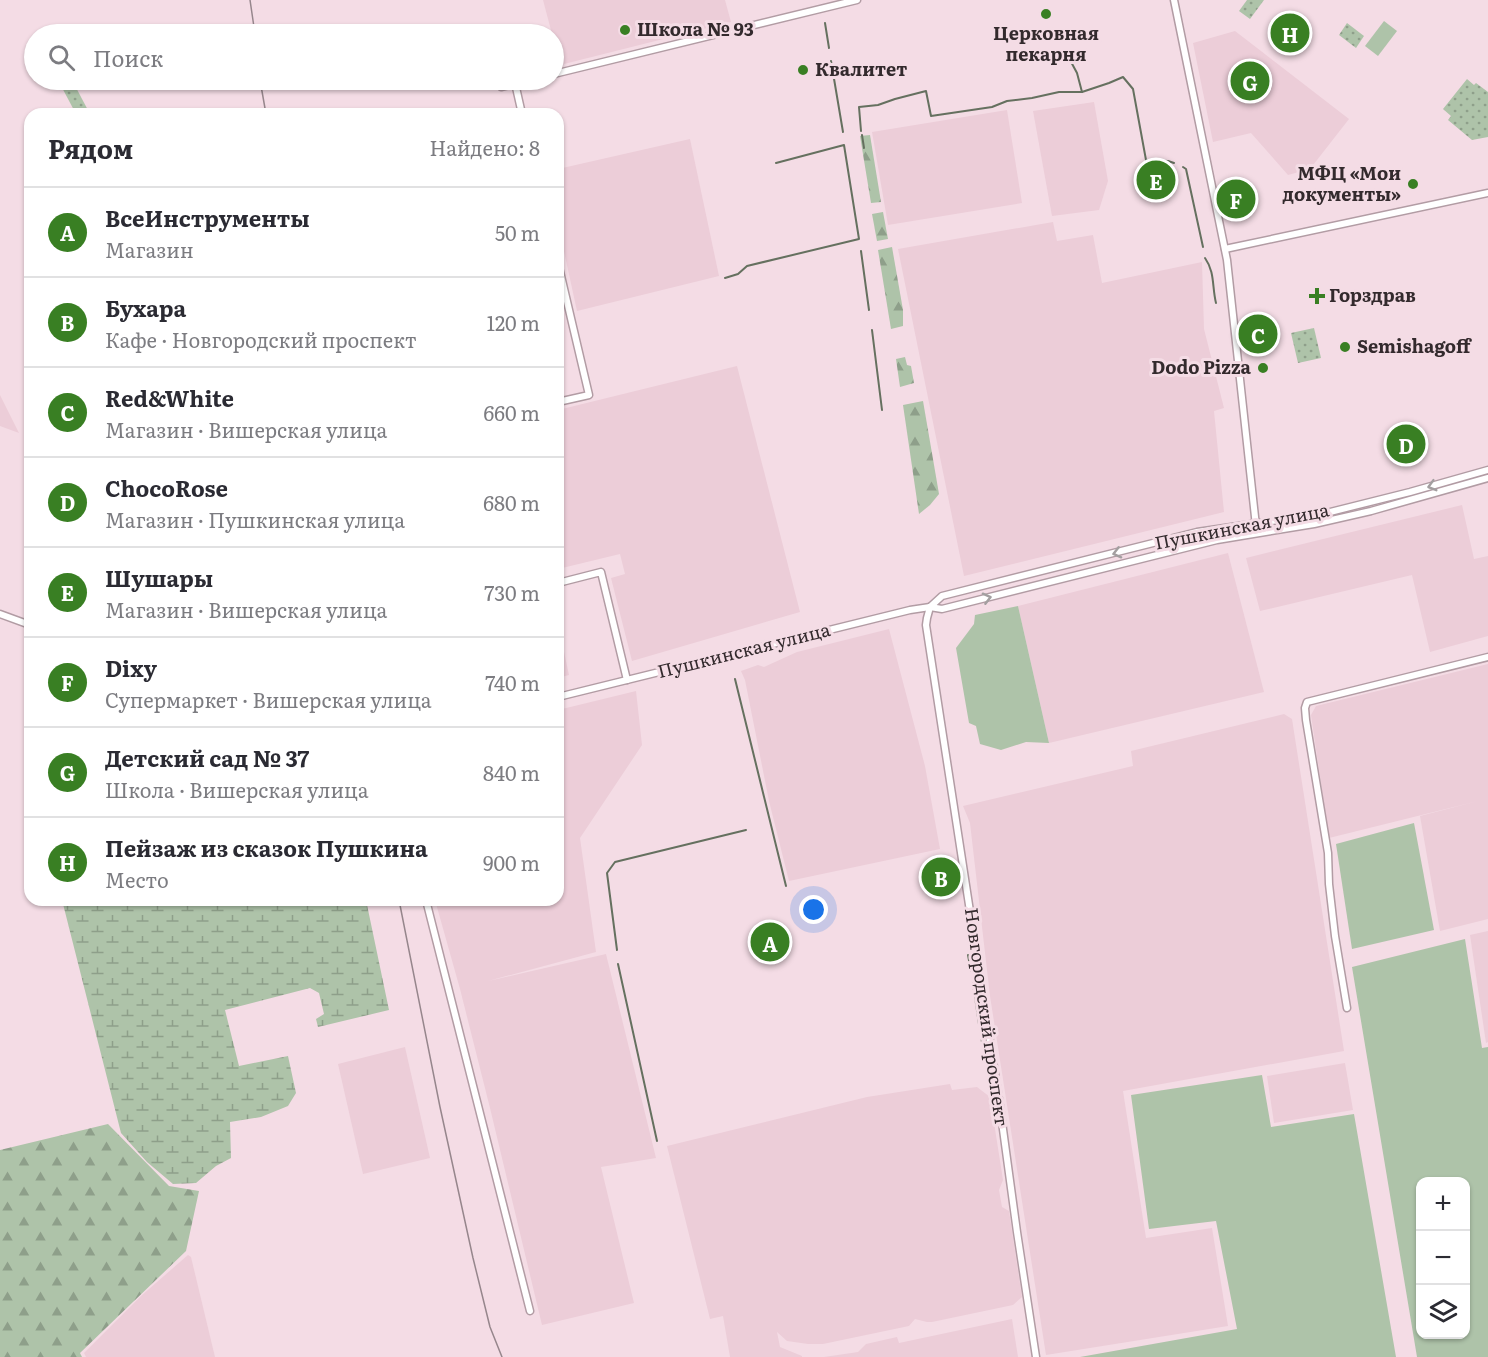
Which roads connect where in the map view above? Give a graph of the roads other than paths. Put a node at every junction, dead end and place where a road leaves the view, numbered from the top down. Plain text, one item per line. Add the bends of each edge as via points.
1 (857, 0) edge
2 (1174, 0) edge
3 (564, 72) edge
4 (517, 90) edge
5 (521, 108) edge
6 (1488, 193) edge
7 (1225, 249) junction
8 (564, 288) edge
9 (564, 401) edge
10 (1488, 470) edge
11 (1488, 478) edge
12 (1256, 523) junction
13 (1258, 534) junction
14 (564, 582) edge
15 (930, 607) junction
16 (0, 614) edge
17 (24, 623) edge
18 (1488, 657) edge
19 (627, 680) junction
20 (564, 696) edge
21 (428, 906) edge
22 (1347, 1008) dead end
23 (530, 1311) dead end
24 (1036, 1357) edge

1 - 3 street
2 - 7 street
4 - 5 street
6 - 7 street
7 - 12 street
8 - 9 street via 590,395
10 -> 12 street, Пушкинская улица via 1326,513
11 - 13 street, Пушкинская улица via 1371,511
12 - 13 street
12 -> 15 street, Пушкинская улица via 1197,532 942,596
15 -> 13 street, Пушкинская улица via 942,609 1217,540
14 - 19 street via 601,572
15 - 19 street, Пушкинская улица
15 - 24 street, Новгородский проспект via 926,625
16 - 17 street
18 - 22 street via 1307,702 1306,720 1328,853 1335,936
19 - 20 street, Пушкинская улица
21 - 23 street

